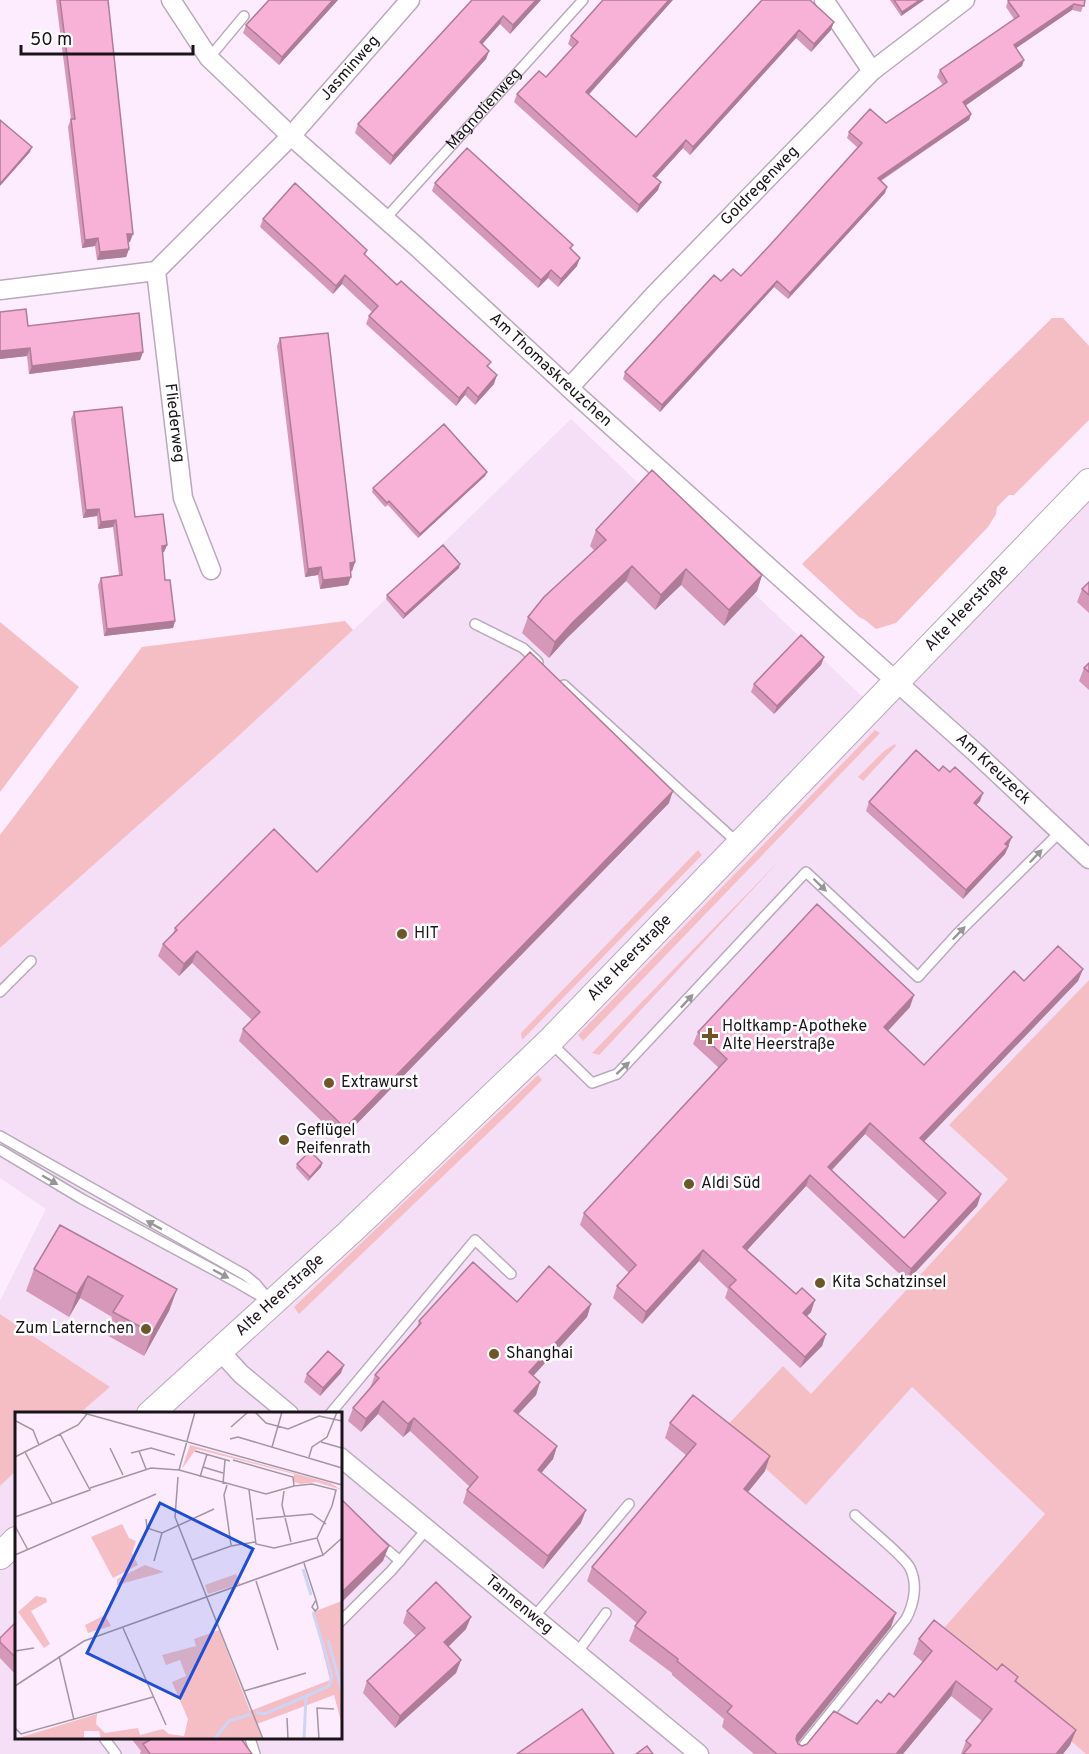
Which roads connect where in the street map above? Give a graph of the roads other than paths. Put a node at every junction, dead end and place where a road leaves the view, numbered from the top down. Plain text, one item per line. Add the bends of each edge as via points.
1 (171, 0) edge
2 (410, 0) edge
3 (584, 0) edge
4 (824, 0) edge
5 (965, 0) edge
6 (244, 16) dead end
7 (209, 58) junction
8 (872, 71) junction
9 (291, 136) junction
10 (385, 219) junction
11 (156, 271) junction
12 (0, 290) edge
13 (569, 388) junction
14 (1089, 482) edge
15 (211, 570) dead end
16 (475, 624) dead end
17 (549, 672) edge
18 (557, 679) edge
19 (895, 682) junction
20 (1060, 831) junction
21 (740, 845) junction
22 (1089, 859) edge
23 (31, 961) dead end
24 (0, 992) edge
25 (549, 1042) junction
26 (0, 1136) edge
27 (0, 1150) edge
28 (511, 1274) dead end
29 (271, 1303) junction
30 (219, 1350) junction
31 (151, 1412) edge
32 (288, 1412) edge
33 (331, 1412) edge
34 (342, 1459) edge
35 (629, 1504) dead end
36 (855, 1515) dead end
37 (427, 1529) junction
38 (369, 1534) edge
39 (399, 1561) junction
40 (606, 1613) dead end
41 (534, 1617) junction
42 (342, 1620) edge
43 (578, 1653) junction
44 (105, 1739) edge
45 (251, 1739) edge
46 (116, 1754) edge
47 (255, 1754) edge
48 (699, 1754) edge
49 (797, 1754) edge

1 - 7 street, Am Thomaskreuzchen
2 - 9 street, Jasminweg
3 - 10 lane, Magnolienweg
4 - 8 street
5 - 8 street, Goldregenweg
6 - 7 lane
7 - 9 street, Am Thomaskreuzchen
8 - 13 street, Goldregenweg
9 - 10 street, Am Thomaskreuzchen
9 - 11 street
10 - 13 street, Am Thomaskreuzchen
11 - 12 street
11 - 15 street, Fliederweg via 183,498
13 - 19 street, Am Thomaskreuzchen
14 - 19 street, Alte Heerstraße
16 - 17 lane via 523,648
18 - 21 lane
19 - 20 street, Am Kreuzeck
19 - 21 street, Alte Heerstraße
20 - 22 street, Am Kreuzeck
25 -> 20 lane via 592,1083 617,1074 806,872 918,977
21 - 25 street, Alte Heerstraße
23 - 24 lane
25 - 29 street, Alte Heerstraße
29 -> 26 lane via 244,1275
27 -> 29 lane
28 - 33 lane via 475,1240
29 - 30 street, Alte Heerstraße
30 - 31 street, Alte Heerstraße
30 - 32 street via 241,1374
34 - 37 street, Tannenweg
35 - 41 lane
36 - 49 lane via 910,1567 915,1589 912,1608
37 - 39 lane
37 - 41 street, Tannenweg
38 - 39 lane
39 - 42 lane
40 - 43 lane
41 - 43 street, Tannenweg
43 - 48 street, Tannenweg
44 - 46 lane
45 - 47 lane

